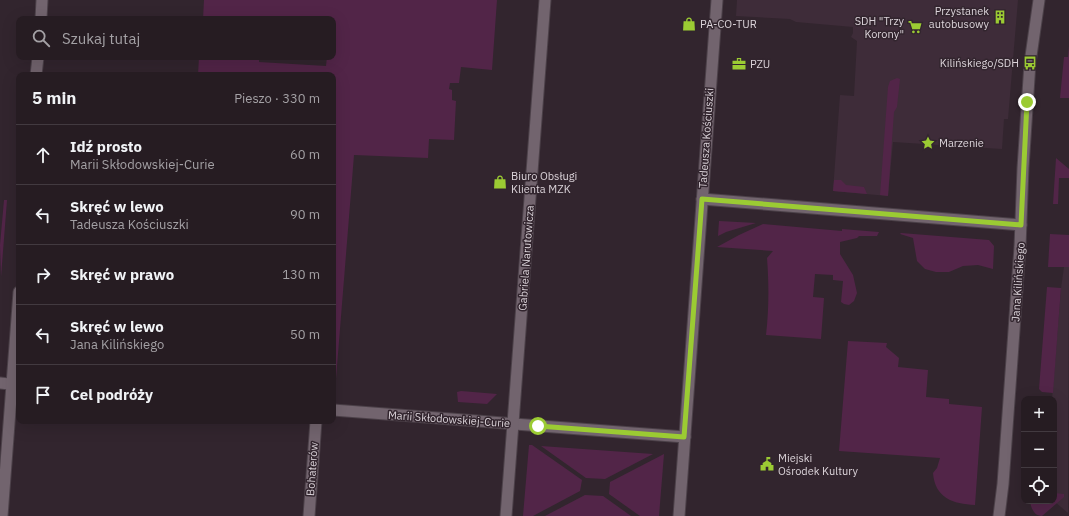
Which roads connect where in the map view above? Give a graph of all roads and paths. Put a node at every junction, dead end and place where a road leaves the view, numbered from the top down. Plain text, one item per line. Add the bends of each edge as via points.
1 (42, 0) edge
2 (545, 0) edge
3 (717, 0) edge
4 (1039, 0) edge
5 (41, 16) edge
6 (38, 60) edge
7 (36, 72) edge
8 (702, 199) junction
9 (1021, 225) junction
10 (16, 361) edge
11 (0, 383) edge
12 (15, 384) edge
13 (336, 410) edge
14 (316, 424) edge
15 (513, 424) junction
16 (684, 437) junction
17 (2, 516) edge
18 (309, 516) edge
19 (506, 516) edge
20 (679, 516) edge
21 (999, 516) edge

1 - 5 street
2 - 15 street, Gabriela Narutowicza
3 - 8 street, Tadeusza Kościuszki
4 - 9 street, Jana Kilińskiego via 1030,63
6 - 7 street
8 - 9 street
8 - 16 street, Tadeusza Kościuszki
9 - 21 street, Jana Kilińskiego
10 - 12 street
11 - 12 street
12 - 17 street
13 - 15 street, Marii Skłodowskiej-Curie
14 - 18 street, Bohaterów
15 - 16 street, Marii Skłodowskiej-Curie
15 - 19 street, Gabriela Narutowicza
16 - 20 street, Tadeusza Kościuszki

